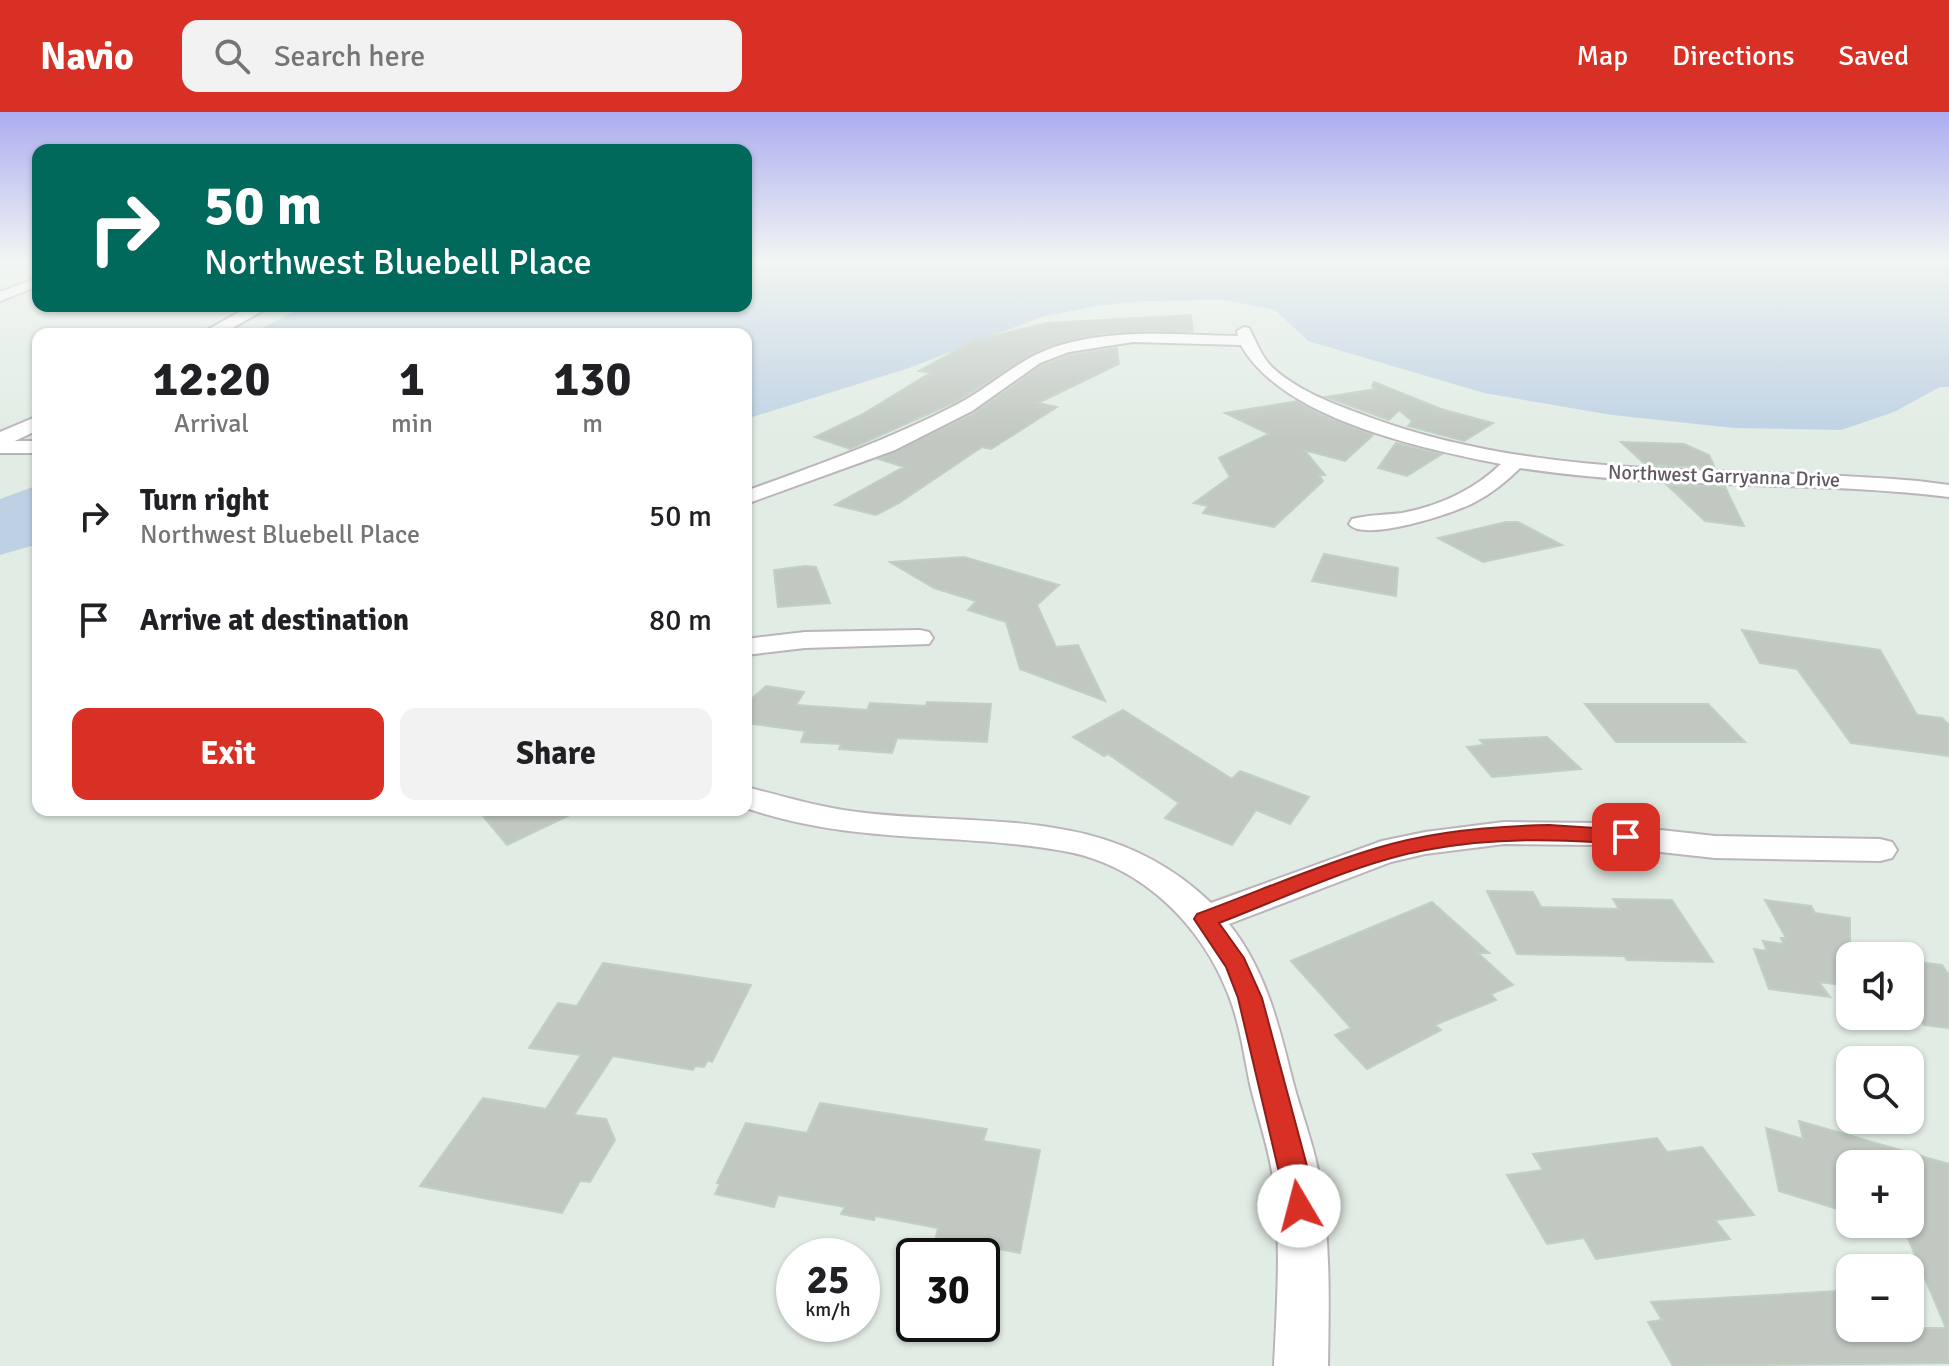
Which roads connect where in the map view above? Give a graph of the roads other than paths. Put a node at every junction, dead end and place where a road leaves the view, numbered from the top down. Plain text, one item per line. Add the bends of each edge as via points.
1 (32, 425) edge
2 (0, 441) edge
3 (0, 447) edge
4 (32, 447) edge
5 (1516, 461) junction
6 (1949, 491) edge
7 (752, 496) edge
8 (1360, 524) dead end
9 (920, 638) dead end
10 (752, 646) edge
11 (752, 799) edge
12 (1880, 850) dead end
13 (1205, 919) junction
14 (1301, 1366) edge

1 - 2 street
3 - 4 street
5 - 6 street, Northwest Garryanna Drive via 1635,475 1843,480
5 - 7 street, Northwest Garryanna Drive via 1396,432 1321,405 1281,383 1245,336 1133,338 1066,348 1034,360 966,407 888,446
5 - 8 street via 1499,480 1464,501 1404,519
9 - 10 street
11 - 13 street via 864,826 1027,834 1103,849 1171,885
12 - 13 street via 1730,848 1597,834 1504,833 1382,853
13 - 14 street via 1236,964 1250,998 1297,1181 1304,1270

